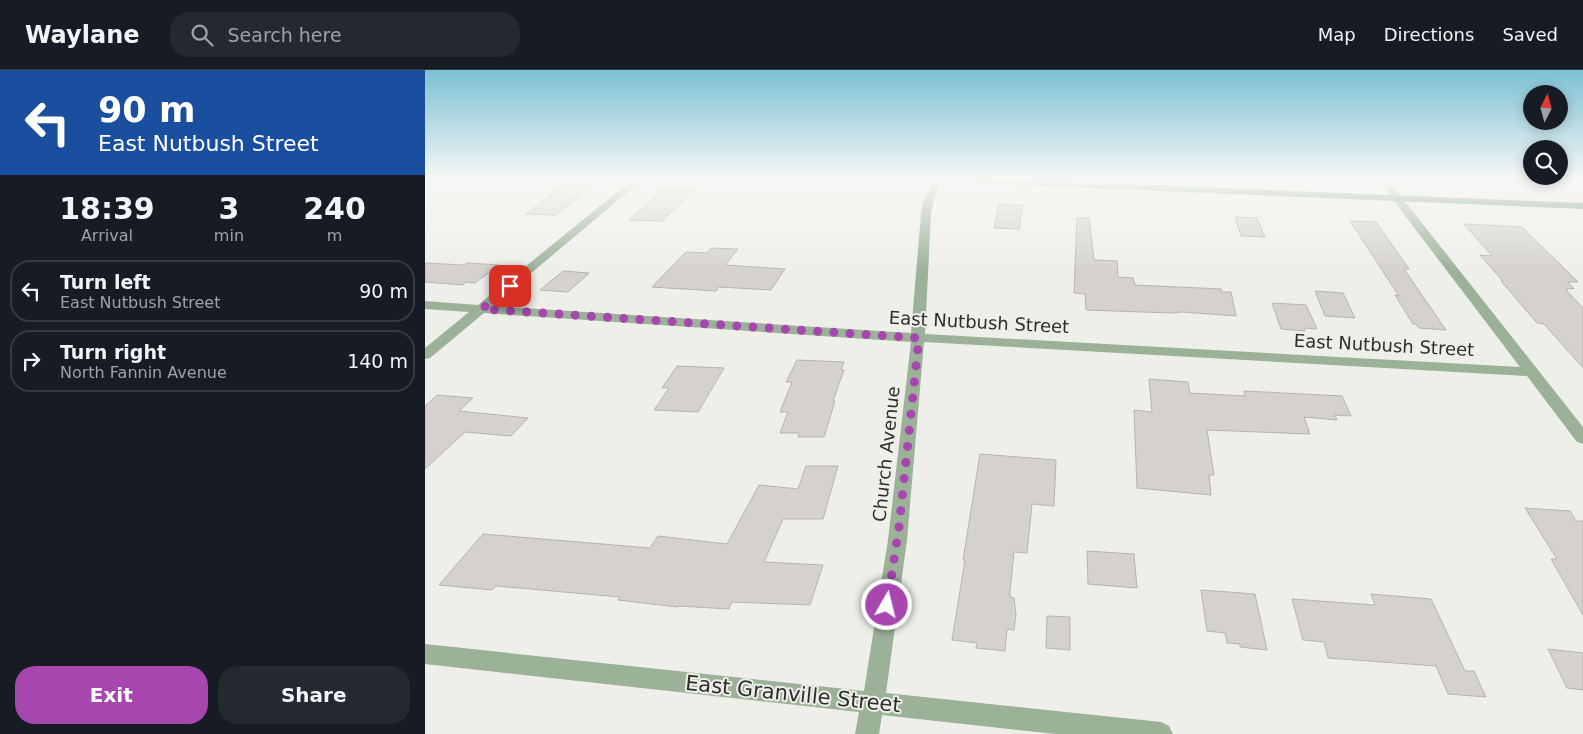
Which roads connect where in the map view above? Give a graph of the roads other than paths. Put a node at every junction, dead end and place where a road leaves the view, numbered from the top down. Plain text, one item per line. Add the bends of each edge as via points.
1 (600, 211) edge
2 (927, 211) edge
3 (1407, 211) edge
4 (425, 306) edge
5 (482, 309) junction
6 (919, 338) junction
7 (425, 356) edge
8 (1532, 372) junction
9 (1583, 438) edge
10 (425, 654) edge
11 (873, 703) junction
12 (867, 734) edge
13 (1161, 734) edge

1 - 5 street
2 - 6 street, Church Avenue
3 - 8 street
4 - 5 street, East Nutbush Street
5 - 6 street, East Nutbush Street
5 - 7 street
6 - 8 street, East Nutbush Street
6 - 11 street, Church Avenue via 899,527
8 - 9 street
10 - 11 street, East Granville Street
11 - 12 street, Church Avenue
11 - 13 street, East Granville Street

